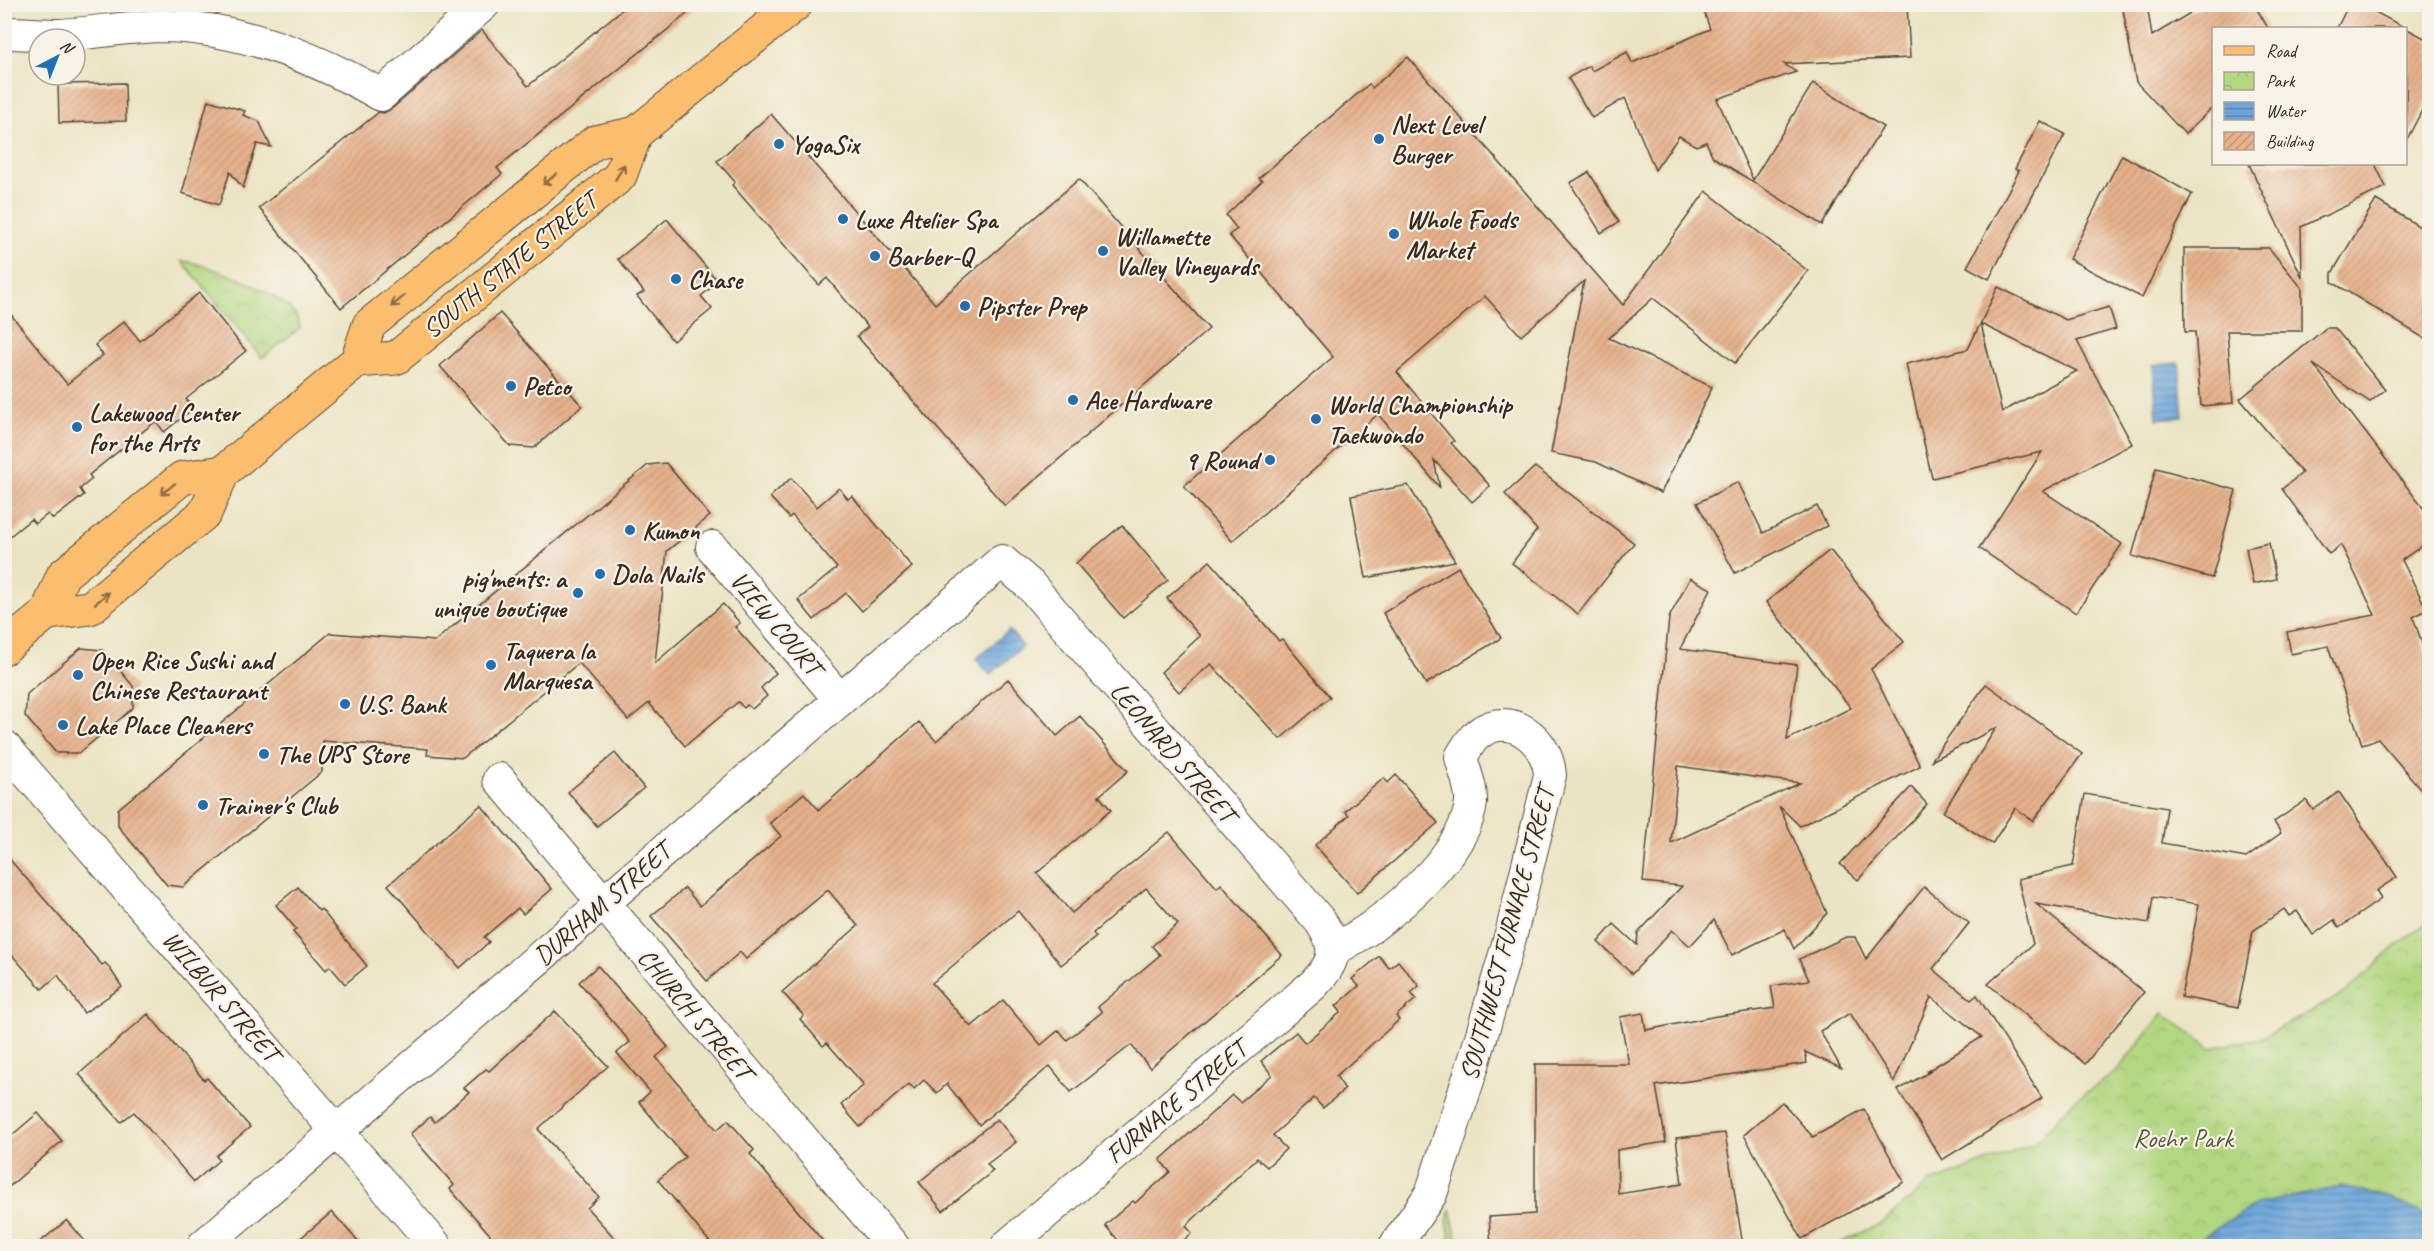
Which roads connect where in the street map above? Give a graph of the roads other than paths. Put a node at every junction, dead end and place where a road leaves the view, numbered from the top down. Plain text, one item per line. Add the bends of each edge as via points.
1 (484, 4) edge
2 (796, 4) edge
3 (4, 33) edge
4 (636, 133) junction
5 (357, 361) junction
6 (712, 547) dead end
7 (1002, 561) joint
8 (4, 648) edge
9 (840, 700) junction
10 (4, 746) edge
11 (499, 780) dead end
12 (602, 904) junction
13 (1334, 950) junction
14 (338, 1131) junction
15 (203, 1246) edge
16 (436, 1246) edge
17 (893, 1246) edge
18 (1007, 1246) edge
19 (1395, 1246) edge

1 - 3 street via 381,95 276,45 233,33 165,26 58,35
2 - 4 main road, SOUTH STATE STREET
4 -> 5 main road, SOUTH STATE STREET via 595,142 369,325
5 -> 4 main road, SOUTH STATE STREET via 396,358 620,176
5 - 8 main road via 222,472 182,478 63,575 47,613
6 - 9 street, VIEW COURT
7 - 9 street, DURHAM STREET
7 - 13 street, LEONARD STREET via 1030,585 1320,921
9 - 12 street, DURHAM STREET
10 - 14 street, WILBUR STREET
11 - 12 street, CHURCH STREET
12 - 14 street, DURHAM STREET
12 - 17 street, CHURCH STREET
13 - 18 street, FURNACE STREET via 1329,969 1313,985
13 - 19 street, SOUTHWEST FURNACE STREET via 1369,929 1401,901 1457,841 1471,800 1461,757 1476,735 1500,725 1516,726 1537,741 1549,762 1550,775 1511,934 1431,1194
14 - 15 street, DURHAM STREET
14 - 16 street, WILBUR STREET

